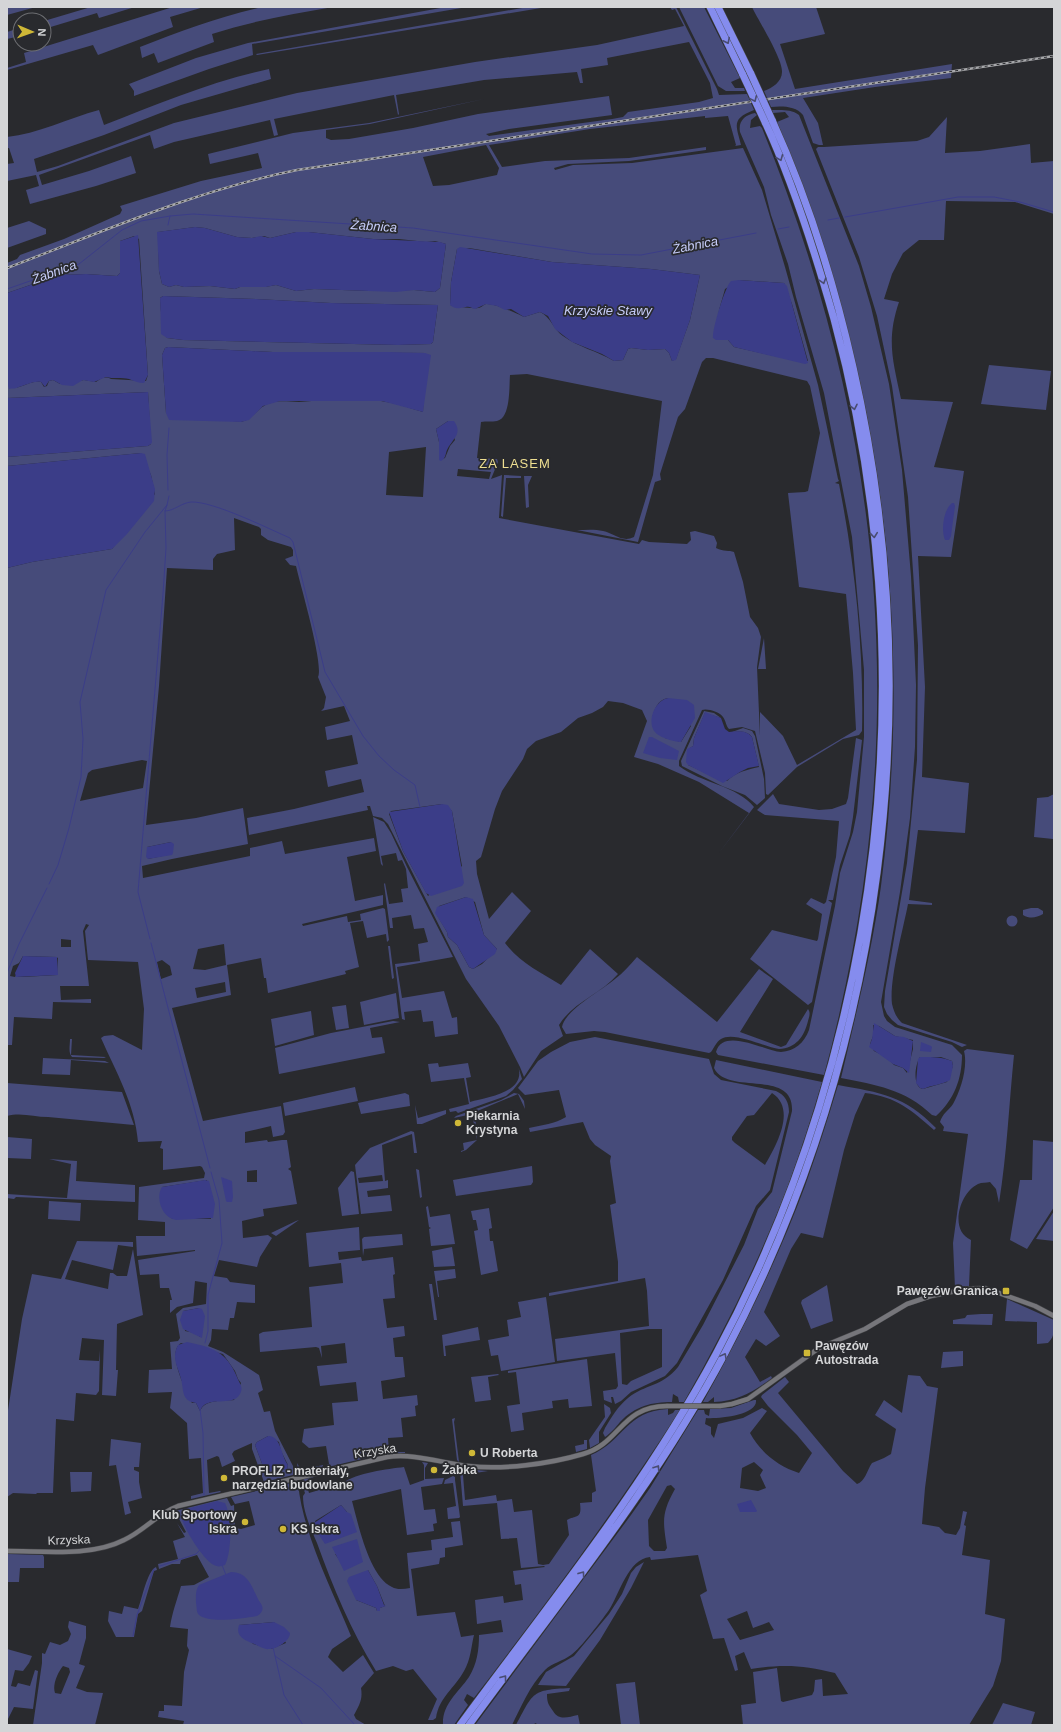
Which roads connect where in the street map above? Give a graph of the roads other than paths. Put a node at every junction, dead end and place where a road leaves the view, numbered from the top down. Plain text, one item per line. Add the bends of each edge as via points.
1 (710, 7) edge
2 (718, 7) edge
3 (747, 75) junction
4 (1054, 1316) edge
5 (7, 1551) edge
6 (478, 1707) junction
7 (460, 1725) edge
8 (469, 1725) edge

1 -> 3 highway
2 - 3 highway
3 - 6 highway, bridge via 804,201 838,307 860,397 878,506 888,615 889,744 882,843 866,949 845,1045 816,1140 778,1241 734,1337 647,1484 584,1571
4 - 5 street, Krzyska, bridge via 1035,1306 985,1288 966,1288 907,1304 865,1329 819,1348 748,1399 720,1406 652,1407 635,1414 601,1446 577,1456 497,1468 405,1456 387,1457 184,1504 166,1512 124,1540 100,1549
6 - 7 highway
6 - 8 highway

